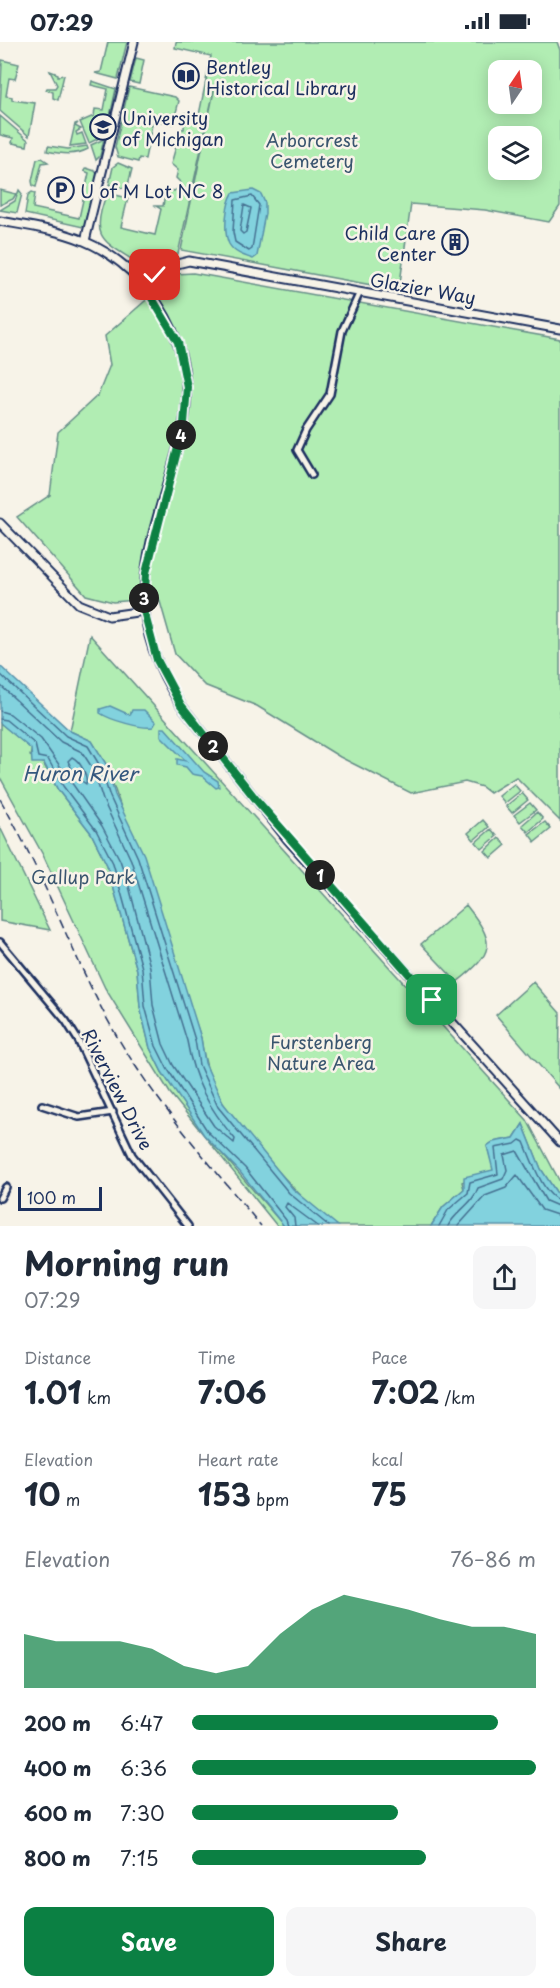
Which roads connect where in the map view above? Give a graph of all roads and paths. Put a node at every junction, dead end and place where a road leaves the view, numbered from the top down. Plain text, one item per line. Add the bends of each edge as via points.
1 (134, 42) edge
2 (0, 221) edge
3 (85, 241) junction
4 (143, 283) junction
5 (360, 292) junction
6 (560, 329) edge
7 (312, 475) dead end
8 (0, 523) edge
9 (144, 611) junction
10 (0, 942) edge
11 (42, 1105) dead end
12 (113, 1112) junction
13 (560, 1142) edge
14 (6, 1187) dead end
15 (0, 1198) edge
16 (188, 1226) edge

1 - 3 main road
2 - 3 main road
3 - 4 main road via 118,261
4 - 5 main road, Glazier Way via 169,266 189,261
4 - 9 main road via 178,342 187,387 184,424 150,546
5 - 6 main road, Glazier Way
5 - 7 street via 342,331 330,394 297,450
8 - 9 main road via 79,604 109,616
9 - 13 main road via 157,660 181,705 288,840
10 - 12 street, Riverview Drive via 66,1021
11 - 12 street via 79,1117
12 - 16 street, Riverview Drive via 132,1155
14 - 15 street

